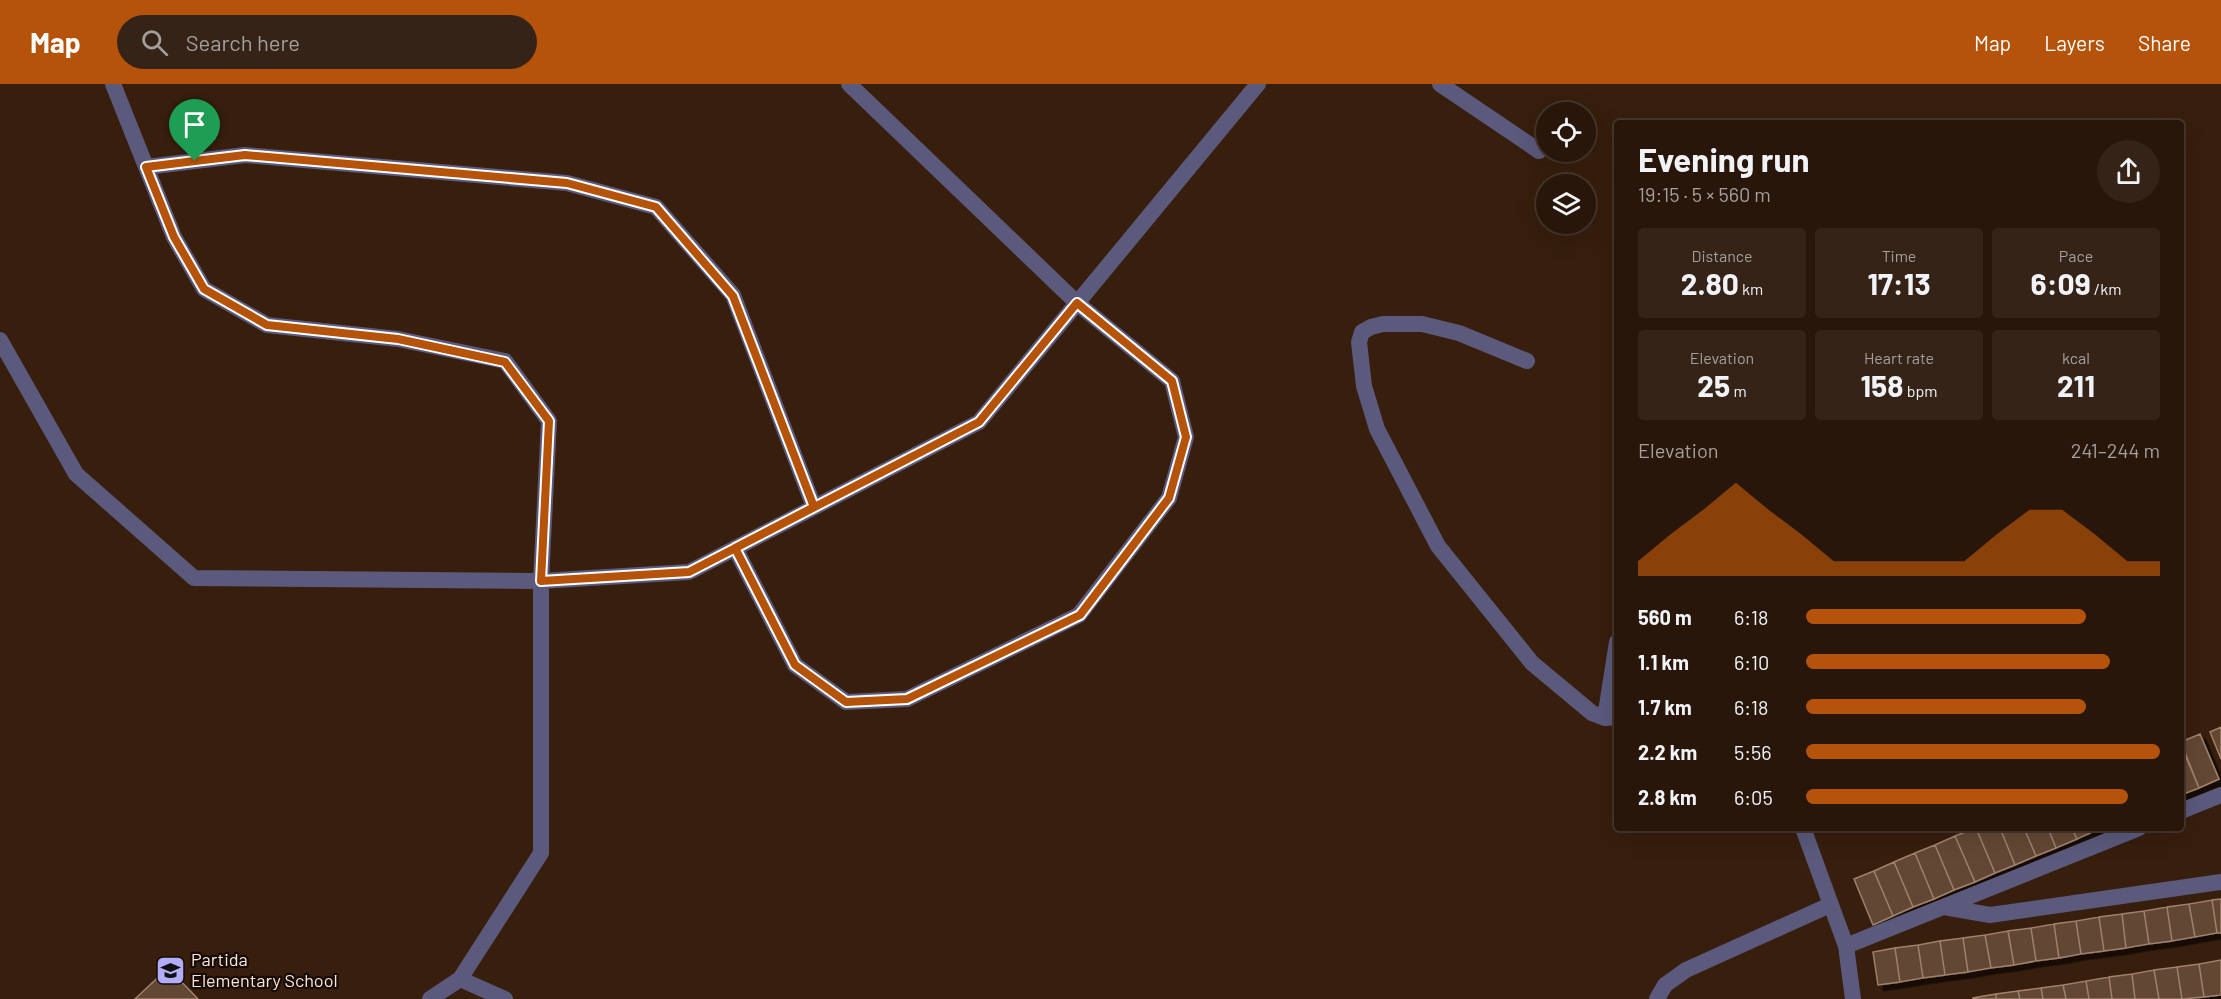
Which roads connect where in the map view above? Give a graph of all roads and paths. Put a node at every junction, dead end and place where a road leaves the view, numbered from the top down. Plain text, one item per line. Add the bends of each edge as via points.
1 (113, 84) edge
2 (849, 84) edge
3 (1258, 84) edge
4 (1440, 84) edge
5 (1536, 149) edge
6 (146, 167) junction
7 (1077, 303) junction
8 (0, 340) edge
9 (1527, 361) dead end
10 (814, 507) junction
11 (735, 548) junction
12 (541, 581) junction
13 (1614, 680) edge
14 (1611, 718) edge
15 (2221, 795) edge
16 (2184, 810) edge
17 (1804, 831) edge
18 (2132, 831) edge
19 (2221, 882) edge
20 (1830, 905) junction
21 (1943, 907) junction
22 (1846, 946) junction
23 (460, 979) junction
24 (430, 999) edge
25 (505, 999) edge
26 (1657, 999) edge
27 (1853, 999) edge

1 - 6 street
2 - 7 street
3 - 7 street
4 - 5 street
6 - 10 street via 245,155 567,183 656,207 733,296
6 - 12 street via 174,237 204,289 267,325 398,339 505,362 549,421
7 - 10 street via 979,422
7 - 11 street via 1172,381 1186,437 1169,498 1080,615 907,699 846,702 795,665
8 - 12 street via 76,474 194,578
9 - 14 street via 1459,333 1422,324 1371,327 1362,332 1359,342 1364,386 1377,429 1438,546 1532,663 1592,713
10 - 11 street
11 - 12 street via 689,572
12 - 23 street via 541,853
13 - 14 street
15 - 16 street
17 - 20 street
18 - 21 street
19 - 21 street via 1990,915
20 - 22 street
20 - 26 street via 1686,970 1665,985
21 - 22 street
22 - 27 street
23 - 24 street
23 - 25 street

